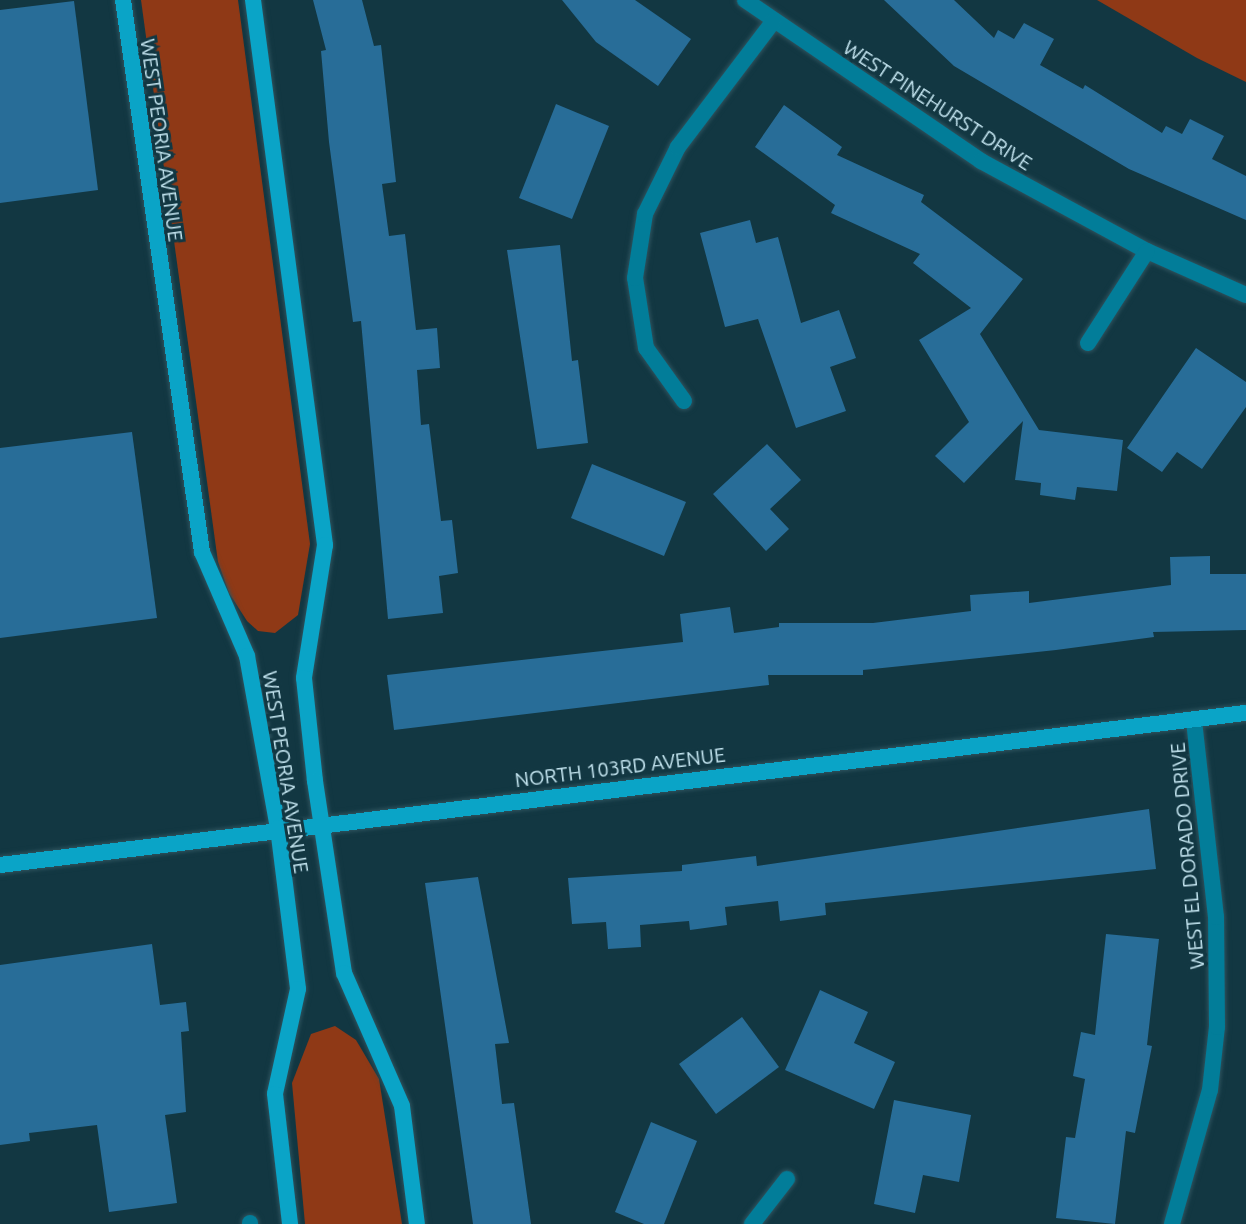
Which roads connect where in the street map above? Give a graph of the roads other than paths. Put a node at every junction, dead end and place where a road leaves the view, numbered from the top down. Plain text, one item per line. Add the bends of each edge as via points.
1 (123, 0) edge
2 (253, 0) edge
3 (745, 0) edge
4 (773, 22) junction
5 (1147, 251) junction
6 (1246, 295) edge
7 (1088, 343) dead end
8 (684, 401) dead end
9 (1246, 713) edge
10 (1194, 720) junction
11 (321, 823) junction
12 (278, 828) junction
13 (0, 865) edge
14 (787, 1179) dead end
15 (290, 1224) edge
16 (417, 1224) edge
17 (752, 1224) edge
18 (1172, 1224) edge

1 - 12 street, WEST PEORIA AVENUE via 202,552 247,656
2 - 11 street, WEST PEORIA AVENUE via 325,545 304,678
3 - 4 street, WEST PINEHURST DRIVE
4 - 5 street, WEST PINEHURST DRIVE via 981,161
4 - 8 street via 678,147 645,214 635,278 646,348
5 - 6 street, WEST PINEHURST DRIVE
5 - 7 street
9 - 10 street, NORTH 103RD AVENUE
10 - 11 street, NORTH 103RD AVENUE
10 - 18 street, WEST EL DORADO DRIVE via 1216,917 1217,1027 1210,1090
11 - 12 street, NORTH 103RD AVENUE
11 - 16 street, WEST PEORIA AVENUE via 344,973 402,1106
12 - 13 street, NORTH 103RD AVENUE
12 - 15 street, WEST PEORIA AVENUE via 298,989 275,1094
14 - 17 street

